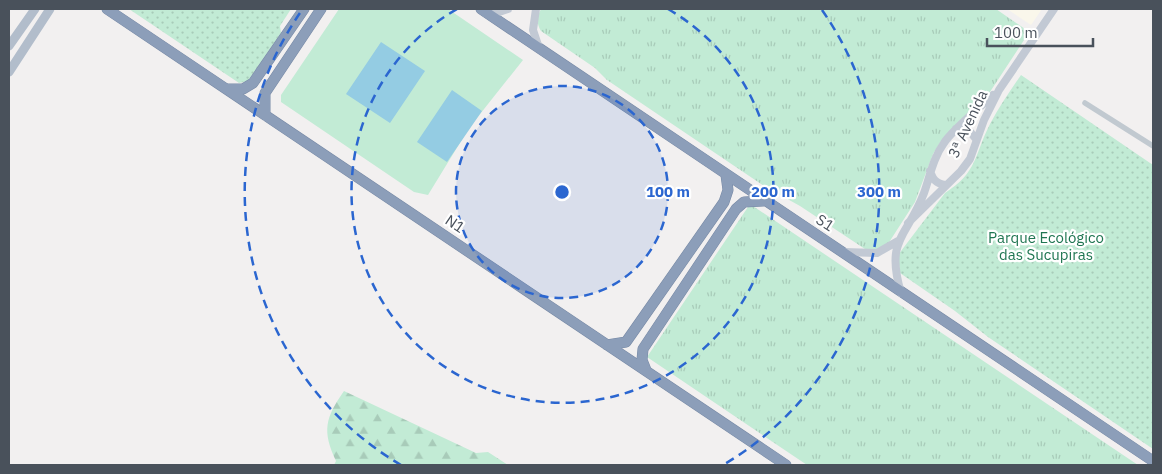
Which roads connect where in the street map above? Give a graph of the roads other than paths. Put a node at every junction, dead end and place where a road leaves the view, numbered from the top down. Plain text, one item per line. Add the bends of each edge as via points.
1 (35, 9) edge
2 (50, 9) edge
3 (107, 9) edge
4 (304, 9) edge
5 (321, 9) edge
6 (508, 9) edge
7 (536, 9) edge
8 (1054, 9) edge
9 (484, 11) edge
10 (9, 46) edge
11 (539, 48) junction
12 (9, 72) edge
13 (227, 89) junction
14 (999, 90) junction
15 (1085, 102) dead end
16 (265, 114) junction
17 (956, 129) junction
18 (976, 139) junction
19 (1153, 146) edge
20 (930, 171) junction
21 (726, 175) junction
22 (945, 185) junction
23 (766, 202) junction
24 (908, 223) junction
25 (898, 241) junction
26 (843, 252) junction
27 (902, 293) junction
28 (607, 345) junction
29 (646, 371) junction
30 (1153, 461) edge
31 (786, 465) edge

1 - 10 main road
2 - 12 main road
3 - 13 highway, N1
4 - 13 highway via 253,83 243,89
5 - 16 highway via 265,93
6 - 9 street via 496,13
7 - 11 street via 533,30
8 - 14 street
9 - 11 highway, S1
11 - 21 highway, S1
13 - 16 highway, N1
14 - 17 street, 3ª Avenida
14 - 18 street, 3ª Avenida
15 - 19 street
16 - 28 highway, N1
17 - 18 street via 967,128
17 - 20 street, 3ª Avenida via 944,142
18 - 22 street, 3ª Avenida via 970,159 961,172
20 - 22 street via 932,178
20 - 24 street, 3ª Avenida via 924,194
21 - 23 highway, S1
21 - 28 highway via 728,190 724,202 641,322 626,342
22 - 24 street, 3ª Avenida
23 - 26 highway, S1
23 - 29 highway via 750,200 736,209 643,349
24 - 25 street
25 - 26 street via 877,253
25 - 27 street via 894,266
26 - 27 highway, S1
27 - 30 highway, S1
28 - 29 highway, N1
29 - 31 highway, N1

